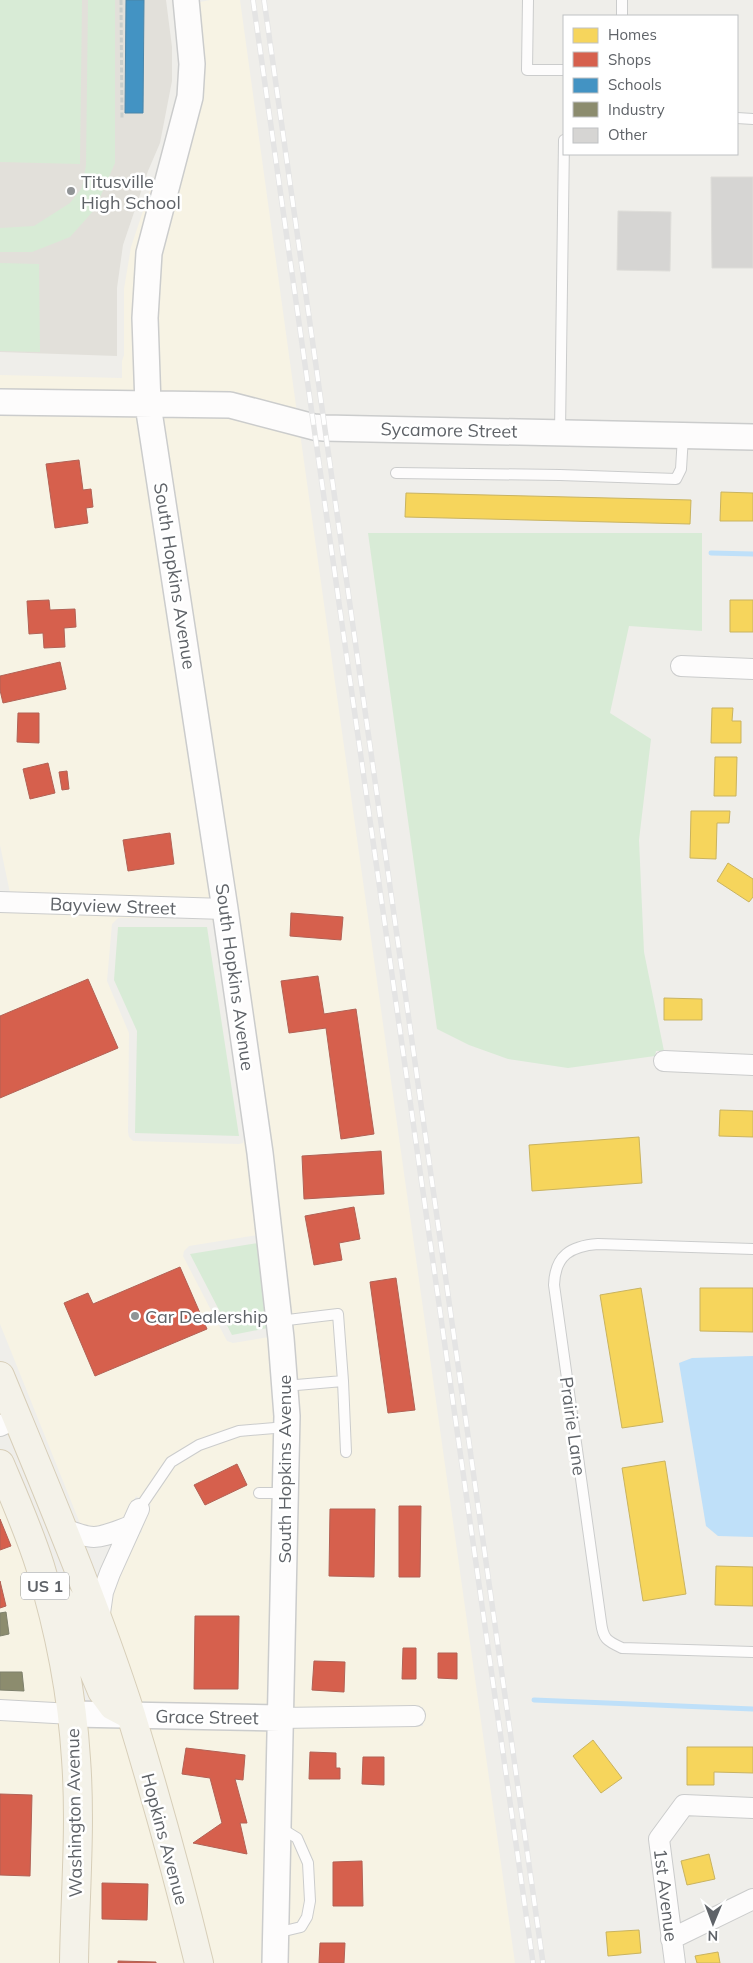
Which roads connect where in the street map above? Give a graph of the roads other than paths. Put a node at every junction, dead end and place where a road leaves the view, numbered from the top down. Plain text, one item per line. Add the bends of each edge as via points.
1 (186, 0) edge
2 (528, 0) edge
3 (622, 0) edge
4 (622, 15) edge
5 (563, 70) edge
6 (738, 118) edge
7 (753, 118) edge
8 (564, 155) edge
9 (0, 402) edge
10 (148, 405) junction
11 (560, 432) junction
12 (683, 435) junction
13 (753, 437) edge
14 (396, 473) dead end
15 (681, 666) dead end
16 (753, 668) edge
17 (1, 897) edge
18 (226, 909) junction
19 (664, 1061) dead end
20 (753, 1065) edge
21 (753, 1249) edge
22 (279, 1322) junction
23 (0, 1376) edge
24 (343, 1381) junction
25 (285, 1386) junction
26 (9, 1422) edge
27 (287, 1426) junction
28 (346, 1452) dead end
29 (0, 1464) edge
30 (286, 1492) junction
31 (259, 1493) dead end
32 (135, 1518) junction
33 (62, 1528) junction
34 (40, 1565) junction
35 (98, 1622) junction
36 (753, 1652) edge
37 (0, 1710) edge
38 (72, 1714) junction
39 (131, 1715) junction
40 (415, 1716) dead end
41 (280, 1718) junction
42 (753, 1808) edge
43 (278, 1827) junction
44 (753, 1899) edge
45 (276, 1933) junction
46 (671, 1939) junction
47 (74, 1963) edge
48 (198, 1963) edge
49 (275, 1963) edge
50 (675, 1963) edge

1 - 10 street, South Hopkins Avenue via 192,64 190,96 149,253 145,318
2 - 5 lane via 527,70
3 - 4 lane
6 - 7 lane
8 - 11 lane
9 - 10 street, Sycamore Street
10 - 11 street, Sycamore Street via 230,405 324,428
10 - 18 street, South Hopkins Avenue
11 - 12 street, Sycamore Street
12 - 13 street, Sycamore Street
12 - 14 lane via 681,469 676,479
15 - 16 street
17 - 18 street, Bayview Street
18 - 22 street, South Hopkins Avenue
19 - 20 street
21 - 36 lane, Prairie Lane via 581,1246 570,1251 556,1266 554,1284 602,1633 606,1640 622,1648
22 - 24 lane via 338,1314
22 - 25 street, South Hopkins Avenue
23 - 26 main road, US 1
24 - 25 lane
24 - 28 lane
25 - 27 street, South Hopkins Avenue
26 - 33 main road, US 1
27 - 30 street, South Hopkins Avenue
27 - 32 lane via 240,1431 199,1445 171,1462
29 - 34 main road, Washington Avenue / US 1
30 - 31 lane
30 - 41 street, South Hopkins Avenue
32 - 33 street via 94,1538
32 - 35 street via 103,1592
33 - 35 main road, US 1
34 - 38 main road, Washington Avenue / US 1 via 55,1621
34 - 39 main road via 70,1615 102,1691 113,1706
35 - 39 main road, US 1
37 - 38 street, Grace Street
38 - 39 street, Grace Street
38 - 47 main road, Washington Avenue / US 1 via 77,1760
39 - 41 street, Grace Street
39 - 48 main road, Hopkins Avenue / US 1
40 - 41 street, Grace Street
41 - 43 street, South Hopkins Avenue
42 - 46 street, 1st Avenue via 684,1805 659,1839
43 - 45 street, South Hopkins Avenue
43 - 45 lane via 297,1838 308,1863 310,1901 307,1917 300,1927
44 - 46 street
45 - 49 street, South Hopkins Avenue
46 - 50 street, 1st Avenue

